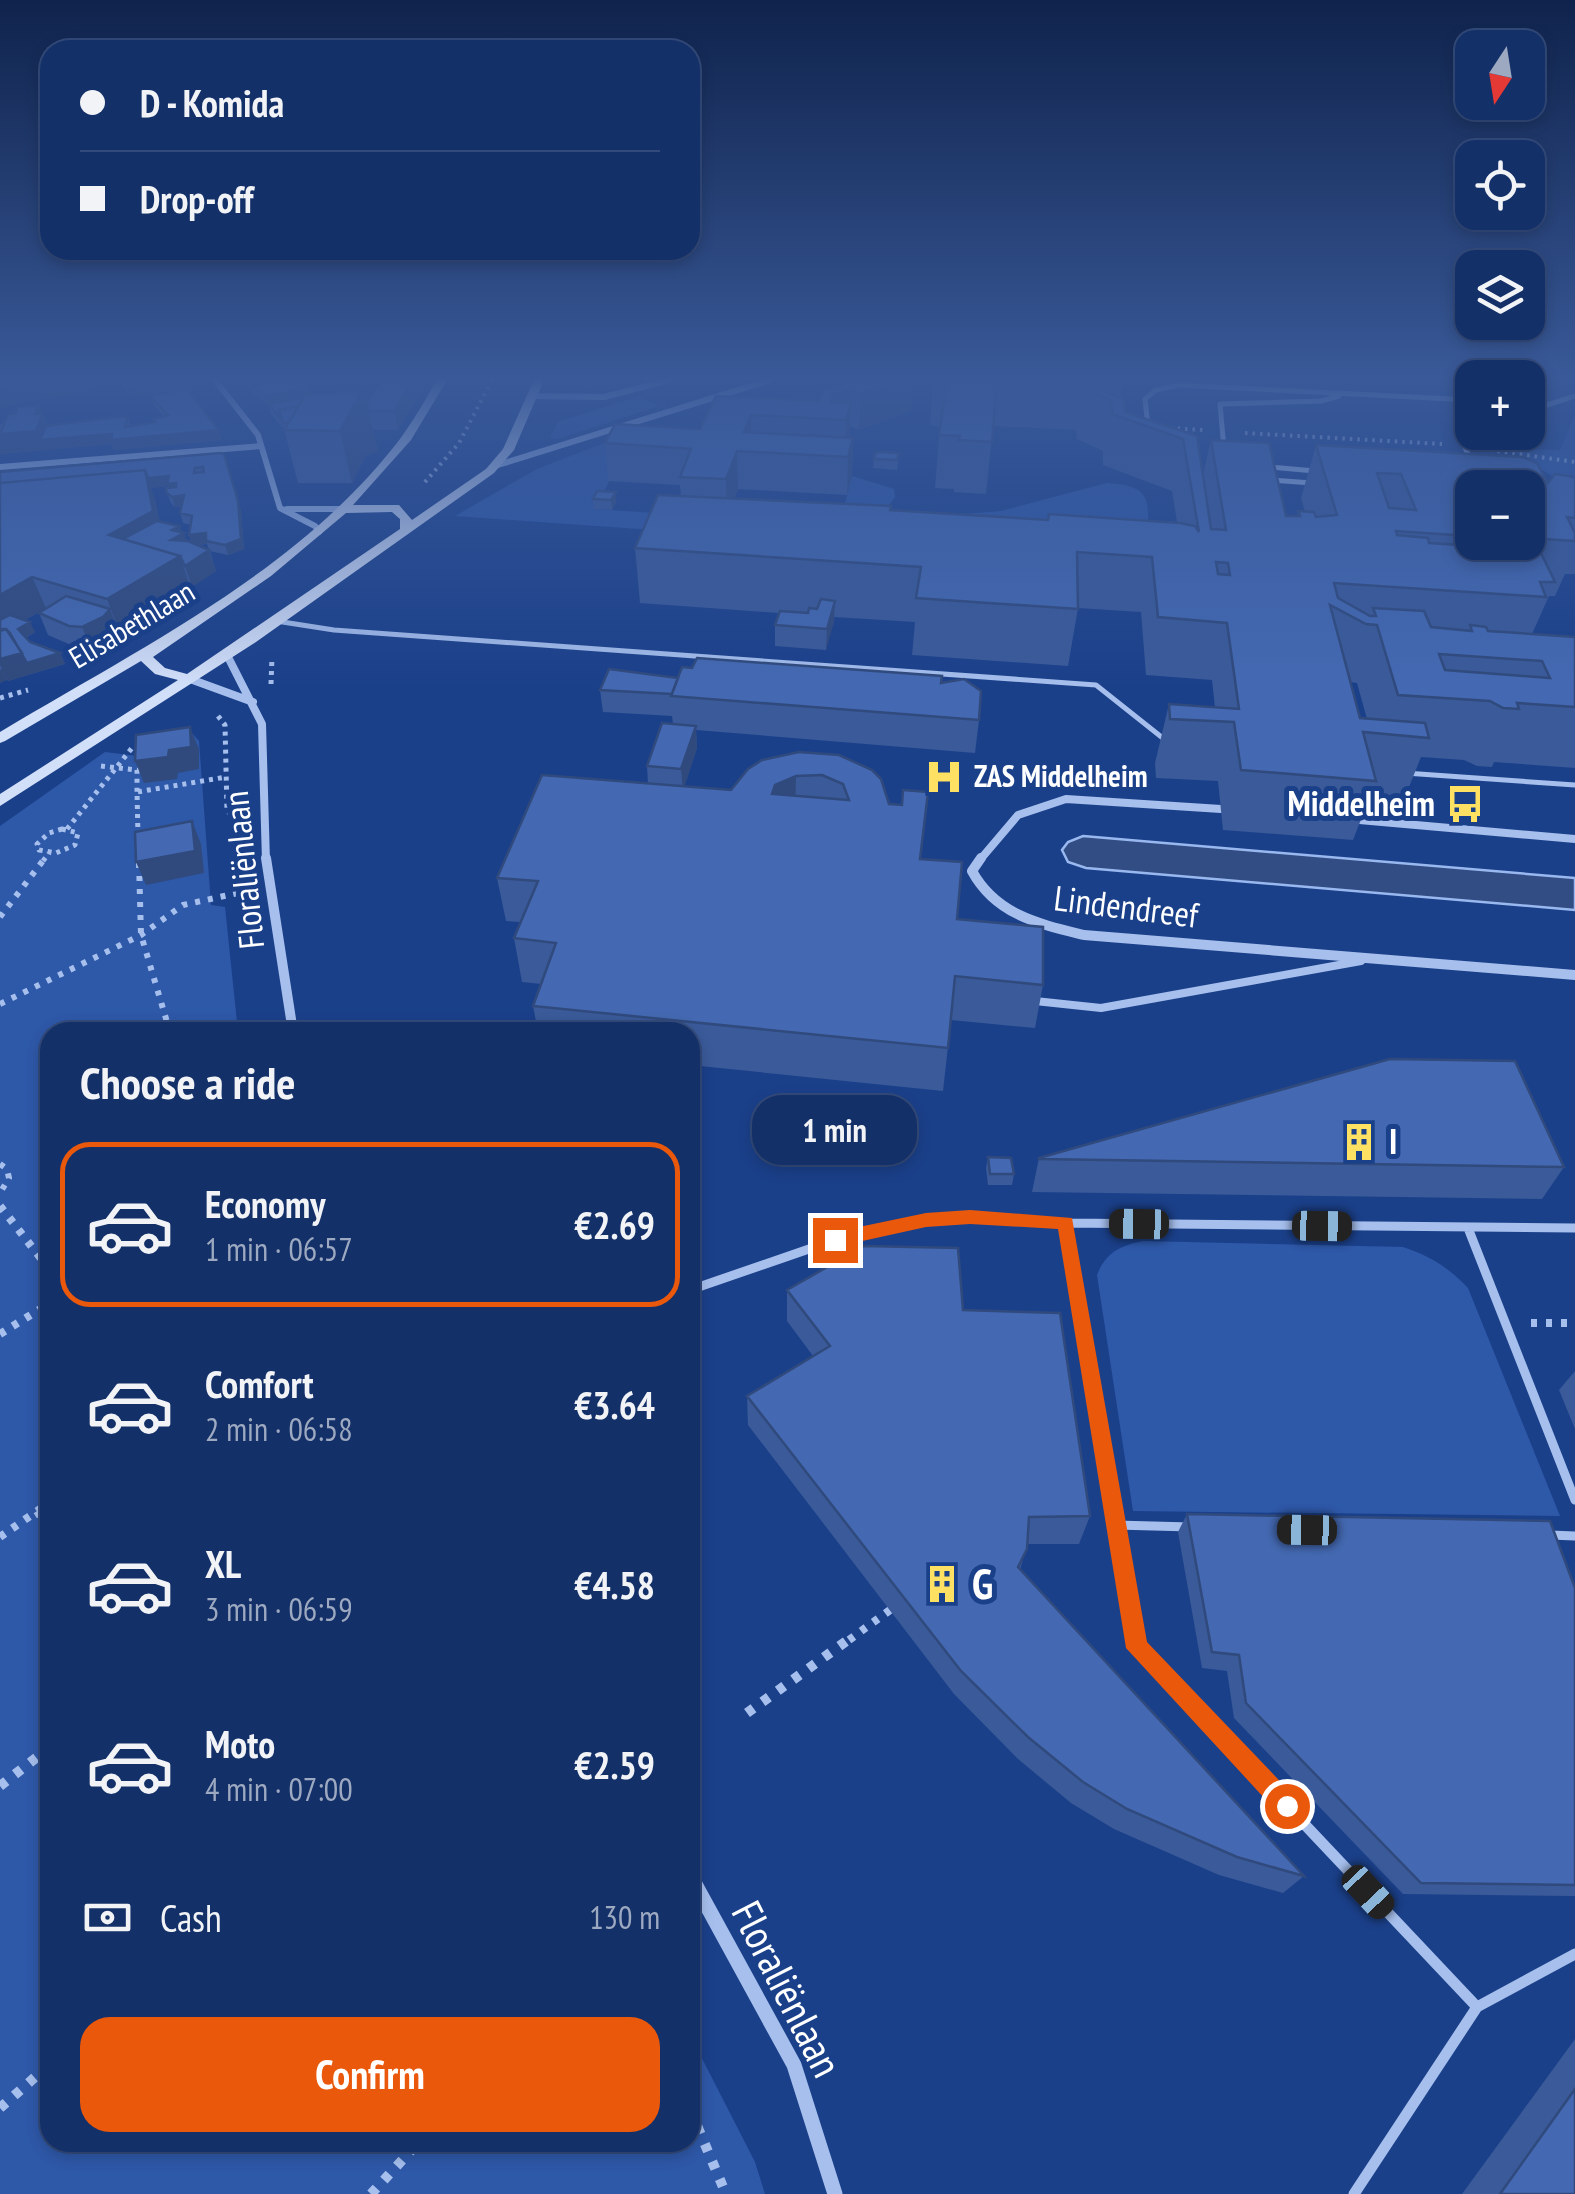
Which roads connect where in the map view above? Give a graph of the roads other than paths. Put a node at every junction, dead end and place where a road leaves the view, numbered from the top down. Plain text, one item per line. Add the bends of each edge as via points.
1 (272, 482) edge
2 (367, 482) edge
3 (472, 482) edge
4 (1297, 482) edge
5 (1319, 484) edge
6 (343, 508) junction
7 (287, 509) junction
8 (406, 530) junction
9 (318, 532) junction
10 (276, 621) junction
11 (156, 644) junction
12 (226, 654) junction
13 (190, 679) junction
14 (253, 702) junction
15 (0, 738) edge
16 (1176, 748) edge
17 (1396, 772) edge
18 (1575, 786) edge
19 (0, 801) edge
20 (1220, 809) dead end
21 (1348, 819) edge
22 (1575, 839) edge
23 (983, 856) junction
24 (966, 864) edge
25 (1377, 958) junction
26 (1575, 975) edge
27 (1035, 1001) edge
28 (291, 1022) edge
29 (1066, 1223) junction
30 (1468, 1228) junction
31 (1575, 1228) edge
32 (700, 1287) edge
33 (1575, 1500) edge
34 (1115, 1525) junction
35 (1211, 1527) edge
36 (1537, 1535) edge
37 (1575, 1536) edge
38 (700, 1892) edge
39 (1575, 1954) edge
40 (1477, 2007) junction
41 (835, 2194) edge
42 (1354, 2194) edge

1 - 7 street via 280,508
2 - 6 main road, Elisabethlaan
3 - 8 main road
4 - 5 lane
6 - 7 street
6 - 8 main road via 395,508 406,518
6 - 9 main road, Elisabethlaan
7 - 9 street
8 - 10 main road
9 - 11 main road, Elisabethlaan
10 - 12 main road
10 - 16 lane via 1096,686
11 - 13 main road via 146,657 160,672
11 - 15 main road, Elisabethlaan
12 - 13 main road
12 - 14 street, Floraliënlaan
13 - 14 street
13 - 19 main road
14 - 28 street, Floraliënlaan via 262,724 266,858
17 - 18 lane
20 - 23 street via 1042,803 1002,825
21 - 22 street
23 - 24 lane
23 - 25 street, Lindendreef via 972,871 978,885 1002,908 1034,924 1084,935
25 - 26 street, Lindendreef
25 - 27 lane via 1101,1008
29 - 30 lane
29 - 32 lane via 970,1217 882,1227
29 - 34 lane
30 - 31 lane
30 - 33 lane
34 - 35 lane
34 - 40 lane via 1137,1648
36 - 37 lane
38 - 41 street, Floraliënlaan via 794,2065
39 - 40 lane
40 - 42 lane

